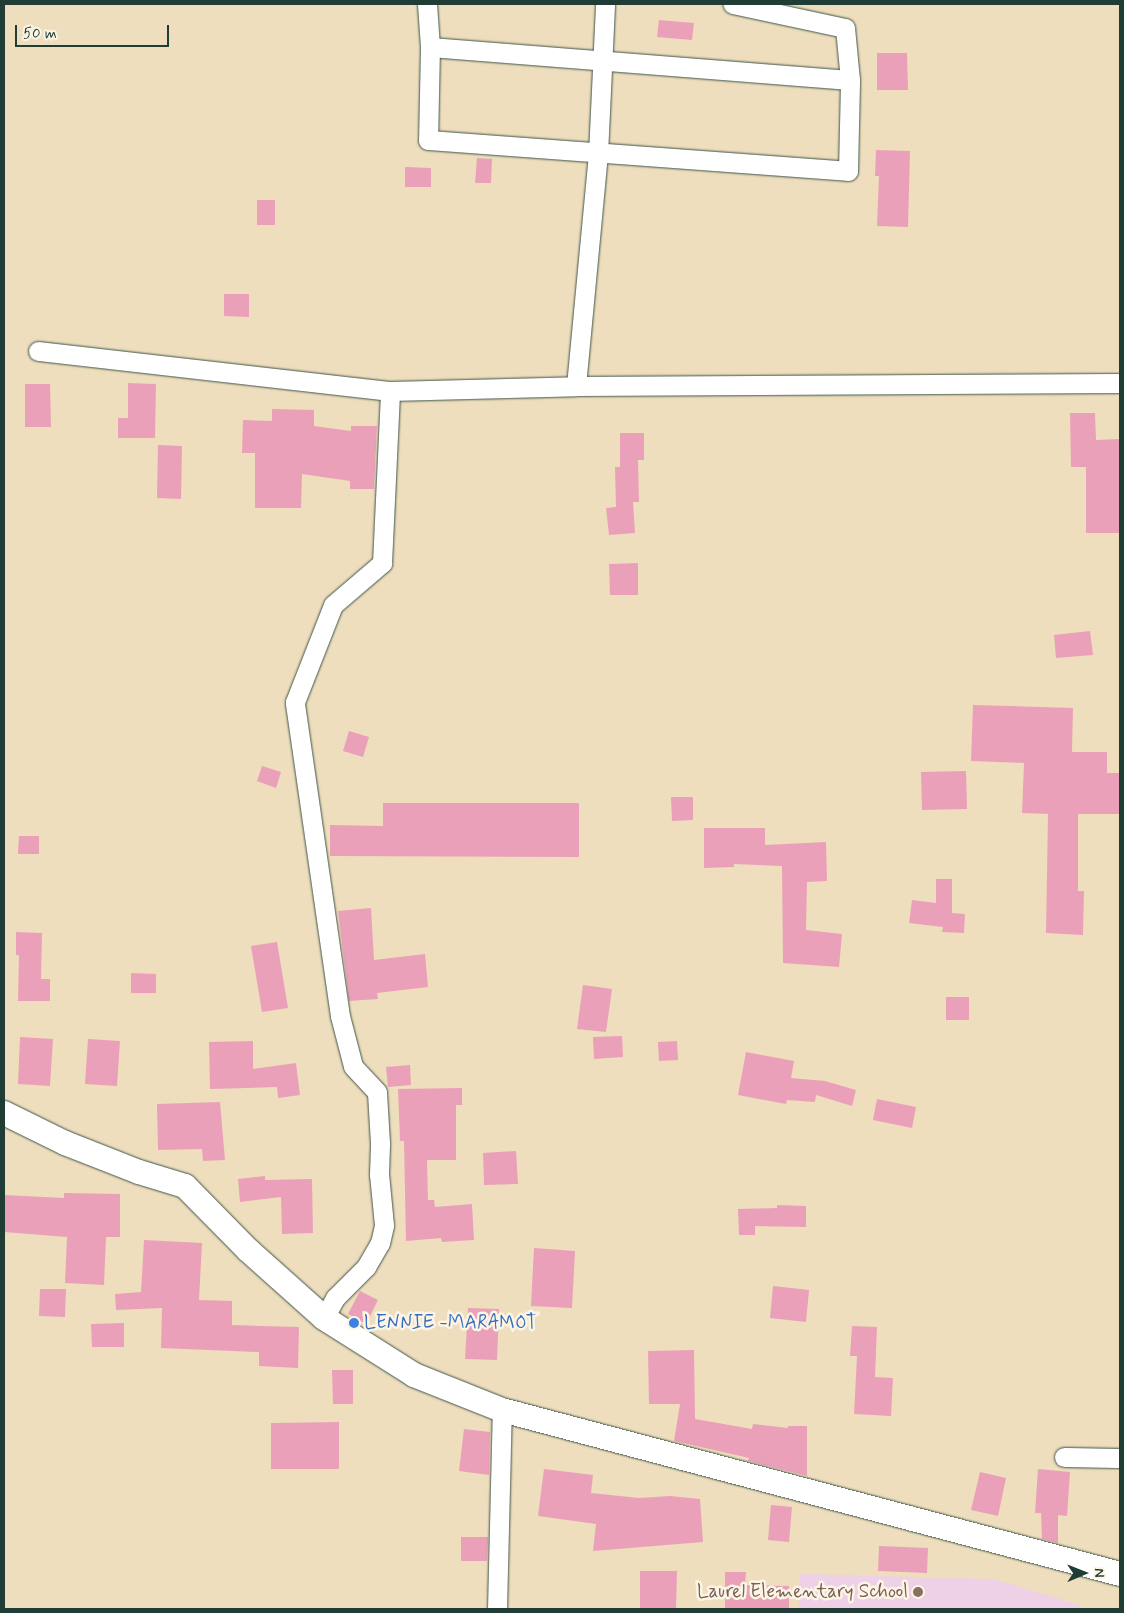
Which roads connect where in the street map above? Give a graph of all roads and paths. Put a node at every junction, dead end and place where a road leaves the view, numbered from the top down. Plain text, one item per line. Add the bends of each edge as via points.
1 (427, 4) edge
2 (604, 4) edge
3 (733, 4) edge
4 (430, 47) junction
5 (603, 61) junction
6 (850, 80) junction
7 (598, 154) junction
8 (38, 351) dead end
9 (1120, 383) edge
10 (576, 386) junction
11 (390, 391) junction
12 (4, 1113) edge
13 (324, 1318) junction
14 (502, 1410) junction
15 (1064, 1457) dead end
16 (1120, 1458) edge
17 (1120, 1574) edge
18 (497, 1609) edge

1 - 4 street
2 - 5 street
3 - 6 street via 845,28
4 - 5 street
4 - 7 street via 428,140
5 - 6 street
5 - 7 street
6 - 7 street via 848,171
7 - 10 street
8 - 11 street
9 - 10 street
10 - 11 street
11 - 13 street via 382,563 332,605 295,702 340,1016 353,1066 377,1092 384,1225 380,1243 366,1266 335,1298
12 - 13 street via 65,1143 185,1186 248,1250
13 - 14 street via 414,1375
14 - 17 street
14 - 18 street
15 - 16 street

